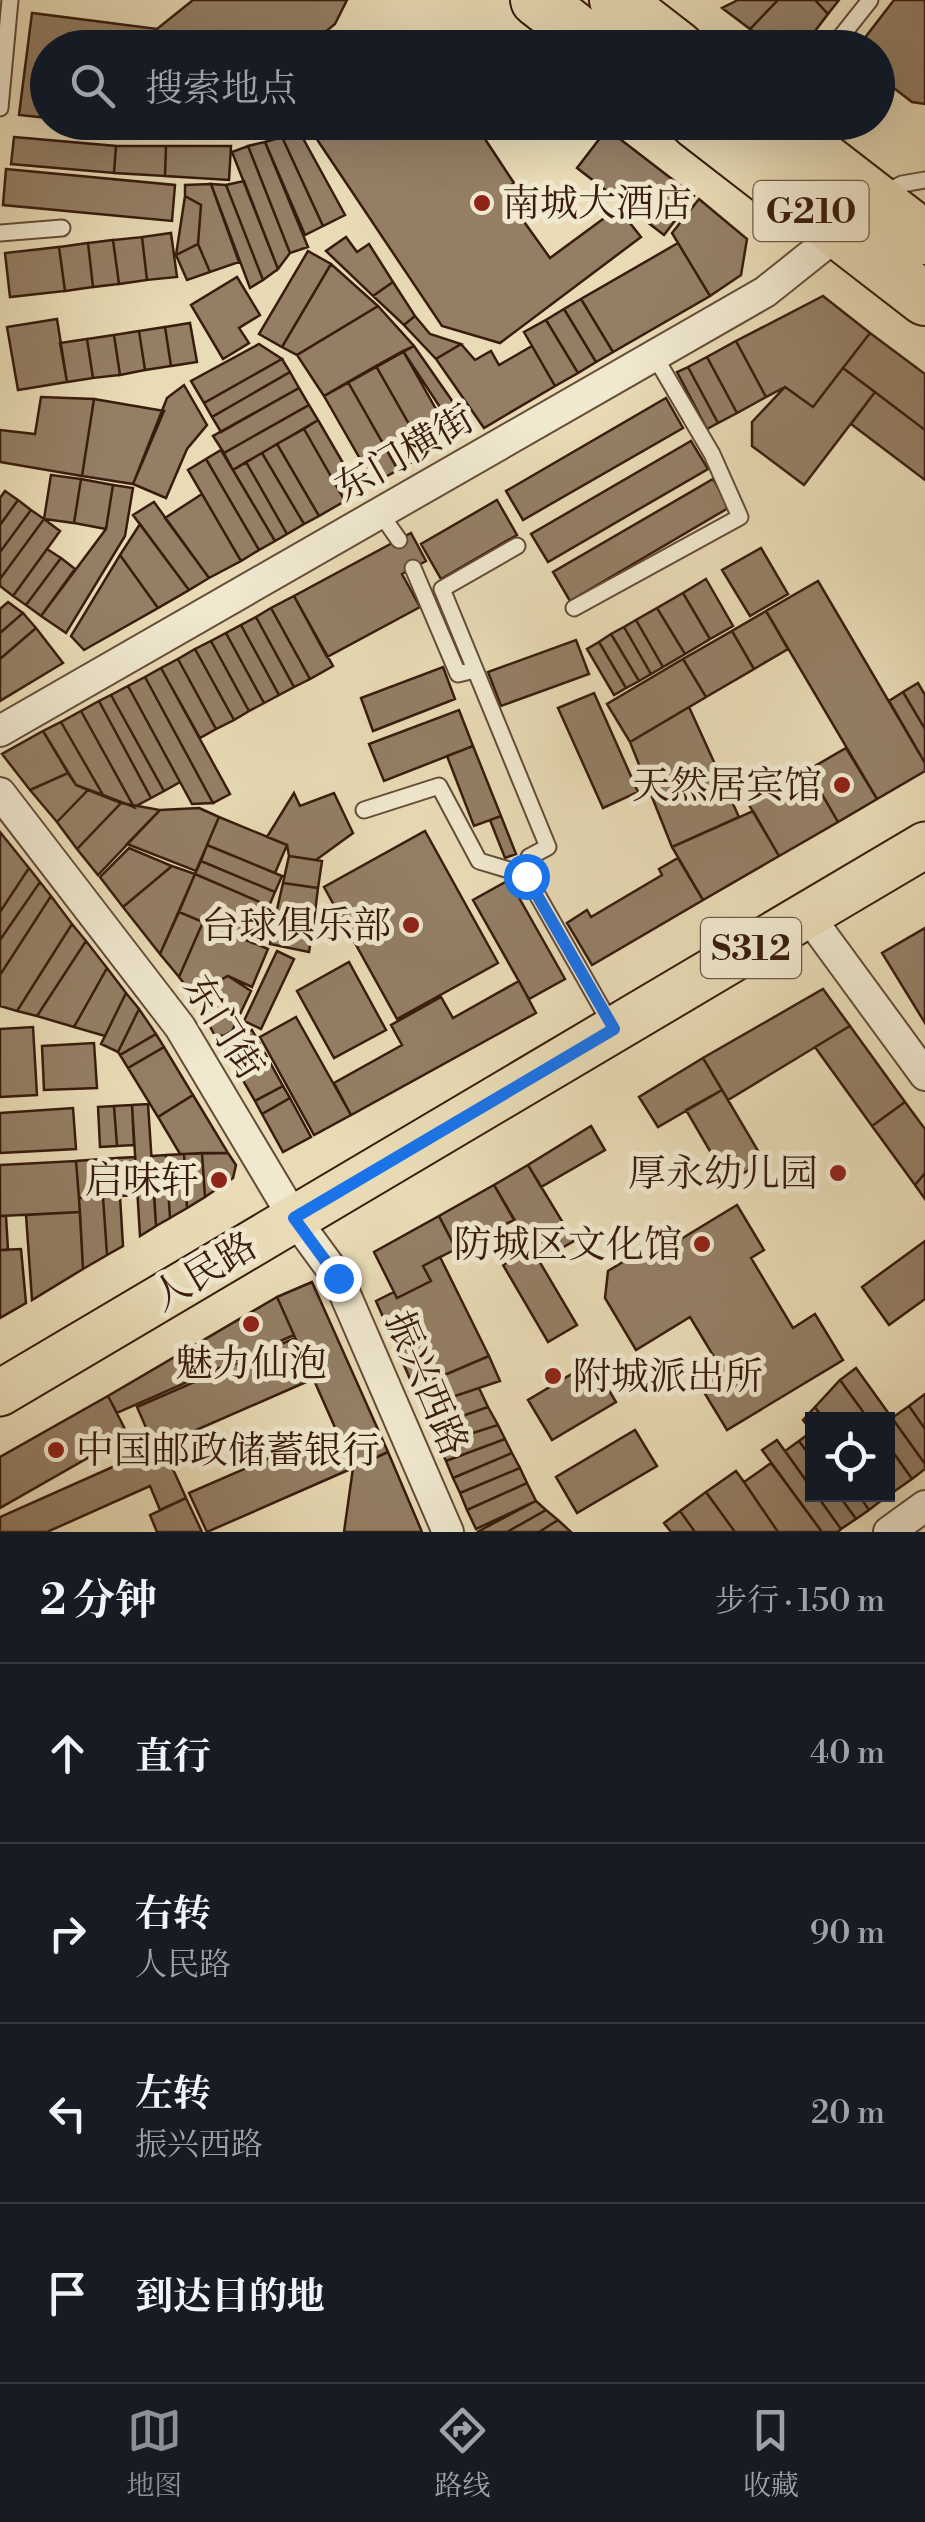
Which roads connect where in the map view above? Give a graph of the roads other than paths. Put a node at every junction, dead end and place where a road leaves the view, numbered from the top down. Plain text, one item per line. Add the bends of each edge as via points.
1 (10, 0) edge
2 (538, 0) edge
3 (616, 0) edge
4 (870, 0) edge
5 (576, 30) edge
6 (655, 30) edge
7 (846, 30) edge
8 (0, 108) edge
9 (727, 140) edge
10 (791, 140) edge
11 (925, 180) edge
12 (856, 215) junction
13 (62, 228) dead end
14 (0, 233) edge
15 (925, 238) edge
16 (925, 299) edge
17 (654, 355) junction
18 (380, 512) junction
19 (399, 540) dead end
20 (517, 546) dead end
21 (414, 568) dead end
22 (574, 608) dead end
23 (475, 670) junction
24 (0, 731) edge
25 (0, 793) edge
26 (364, 810) dead end
27 (925, 845) edge
28 (526, 876) junction
29 (806, 914) junction
30 (614, 1029) junction
31 (925, 1075) edge
32 (294, 1218) junction
33 (0, 1392) edge
34 (925, 1506) edge
35 (448, 1532) edge
36 (889, 1532) edge

1 - 8 lane
2 - 5 highway
3 - 6 highway
4 - 7 lane
9 - 12 highway, G210
10 - 12 highway, G210
11 - 12 lane via 902,184
12 - 15 highway, G210
12 - 16 highway, G210
12 - 17 street, 东门横街 via 765,292
13 - 14 lane
17 - 18 street, 东门横街
17 - 22 lane via 740,517
18 - 19 lane
18 - 24 street, 东门横街
20 - 23 lane via 442,589
21 - 23 lane via 458,674
23 - 28 lane via 548,847 530,857
25 - 32 street, 东门街 via 180,1027
26 - 28 lane via 439,786 479,861
27 - 29 main road, 人民路 / S312
28 - 30 lane
29 - 30 main road, 人民路 / S312
29 - 31 street
30 - 32 main road, 人民路 / S312
32 - 33 main road, 人民路 / S312
32 - 35 street, 振兴西路 via 338,1278
34 - 36 street

